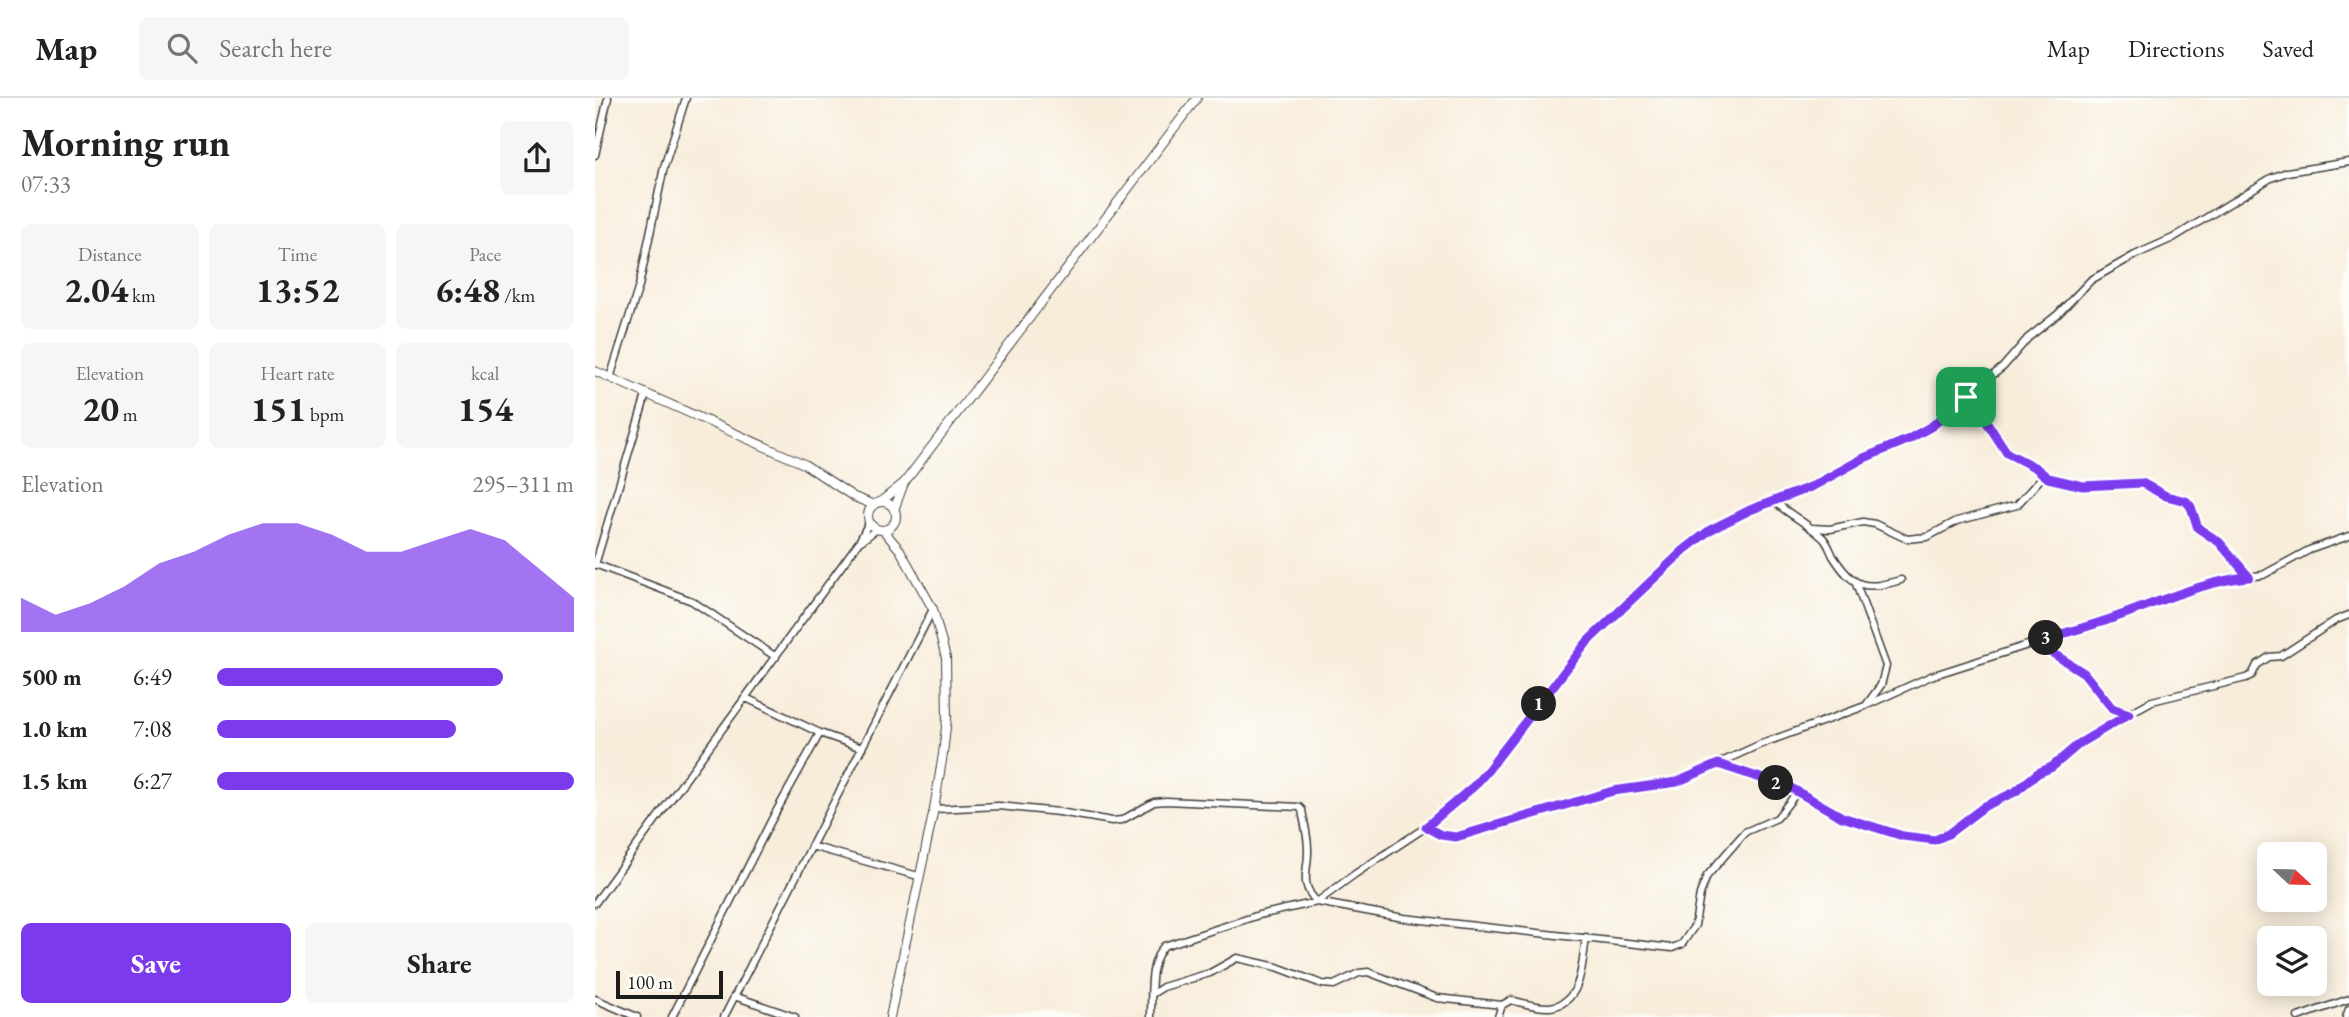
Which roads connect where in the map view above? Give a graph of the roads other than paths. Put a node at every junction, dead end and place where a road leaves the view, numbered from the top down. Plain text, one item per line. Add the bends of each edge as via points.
1 (608, 98) edge
2 (686, 98) edge
3 (1197, 98) edge
4 (595, 155) edge
5 (2349, 162) edge
6 (595, 372) edge
7 (610, 378) junction
8 (646, 395) junction
9 (1966, 397) junction
10 (2044, 475) junction
11 (904, 483) junction
12 (854, 497) junction
13 (1775, 502) junction
14 (877, 503) junction
15 (894, 510) junction
16 (868, 519) junction
17 (894, 523) junction
18 (1812, 528) junction
19 (880, 530) junction
20 (2349, 536) edge
21 (859, 542) junction
22 (900, 550) junction
23 (595, 565) edge
24 (2249, 577) junction
25 (1901, 580) dead end
26 (1856, 584) junction
27 (933, 609) junction
28 (2349, 615) edge
29 (2035, 642) junction
30 (776, 657) junction
31 (746, 698) junction
32 (1865, 706) junction
33 (2129, 714) junction
34 (820, 733) junction
35 (862, 748) junction
36 (1718, 764) junction
37 (1798, 791) junction
38 (934, 808) junction
39 (1426, 827) junction
40 (811, 846) junction
41 (918, 877) junction
42 (1317, 902) junction
43 (595, 903) edge
44 (1586, 937) junction
45 (1152, 994) junction
46 (734, 996) junction
47 (595, 999) edge
48 (2349, 999) edge
49 (1502, 1005) junction
50 (2349, 1009) edge
51 (637, 1017) edge
52 (672, 1017) edge
53 (723, 1017) edge
54 (795, 1017) edge
55 (890, 1017) edge
56 (1151, 1017) edge
57 (1499, 1017) edge
58 (2298, 1017) edge
59 (2346, 1017) edge

1 - 4 street
2 - 7 street via 664,167 639,286
3 - 11 main road
5 - 9 street via 2271,178 2173,238 2091,280
6 - 7 main road
7 - 8 main road
8 - 12 main road via 804,464
8 - 23 street
9 - 10 street via 2007,453
9 - 13 street via 1919,434
10 - 18 street via 2017,505 1957,521 1927,537 1907,539 1863,522
10 - 24 street via 2083,486 2142,483 2180,498 2191,507 2198,528 2219,542
11 - 14 main road
11 - 15 main road
12 - 14 main road
12 - 16 main road
13 - 18 street
13 - 39 street via 1710,530 1684,550 1588,641 1481,778
14 - 15 main road
14 - 16 main road
15 - 17 main road
16 - 19 main road
16 - 21 street
17 - 19 main road
17 - 22 main road
18 - 26 street
19 - 21 street
19 - 22 main road
20 - 24 street
21 - 30 street
22 - 27 main road
23 - 30 street via 692,601
24 - 29 street via 2163,599
25 - 26 street
26 - 32 street via 1886,666 1881,685
27 - 35 street
27 - 38 main road via 946,658 947,718
28 - 33 street via 2281,656 2270,657 2246,678 2152,701
29 - 32 street via 1931,676
29 - 33 street via 2084,673 2112,708
30 - 31 street
31 - 34 street
31 - 43 street
32 - 36 street
33 - 37 street via 1935,840 1903,836 1842,817
34 - 35 street
34 - 52 street
35 - 40 street
36 - 37 street
36 - 39 street via 1677,782 1613,791 1456,837
37 - 44 street via 1777,818 1745,832 1707,877 1695,925 1682,944 1672,948
38 - 41 main road
38 - 42 street via 999,806 1112,821 1166,801 1299,807 1308,851 1307,886
39 - 42 street
40 - 41 street
40 - 46 street
41 - 55 main road
42 - 44 street via 1404,918
42 - 45 street via 1164,946 1157,955
44 - 49 street via 1579,981 1567,1000 1548,1007 1511,1000
45 - 49 street via 1237,958 1322,984 1333,985 1368,972 1437,999
45 - 56 street
46 - 53 street
46 - 54 street
47 - 51 street
48 - 58 street
49 - 57 street
50 - 59 street

